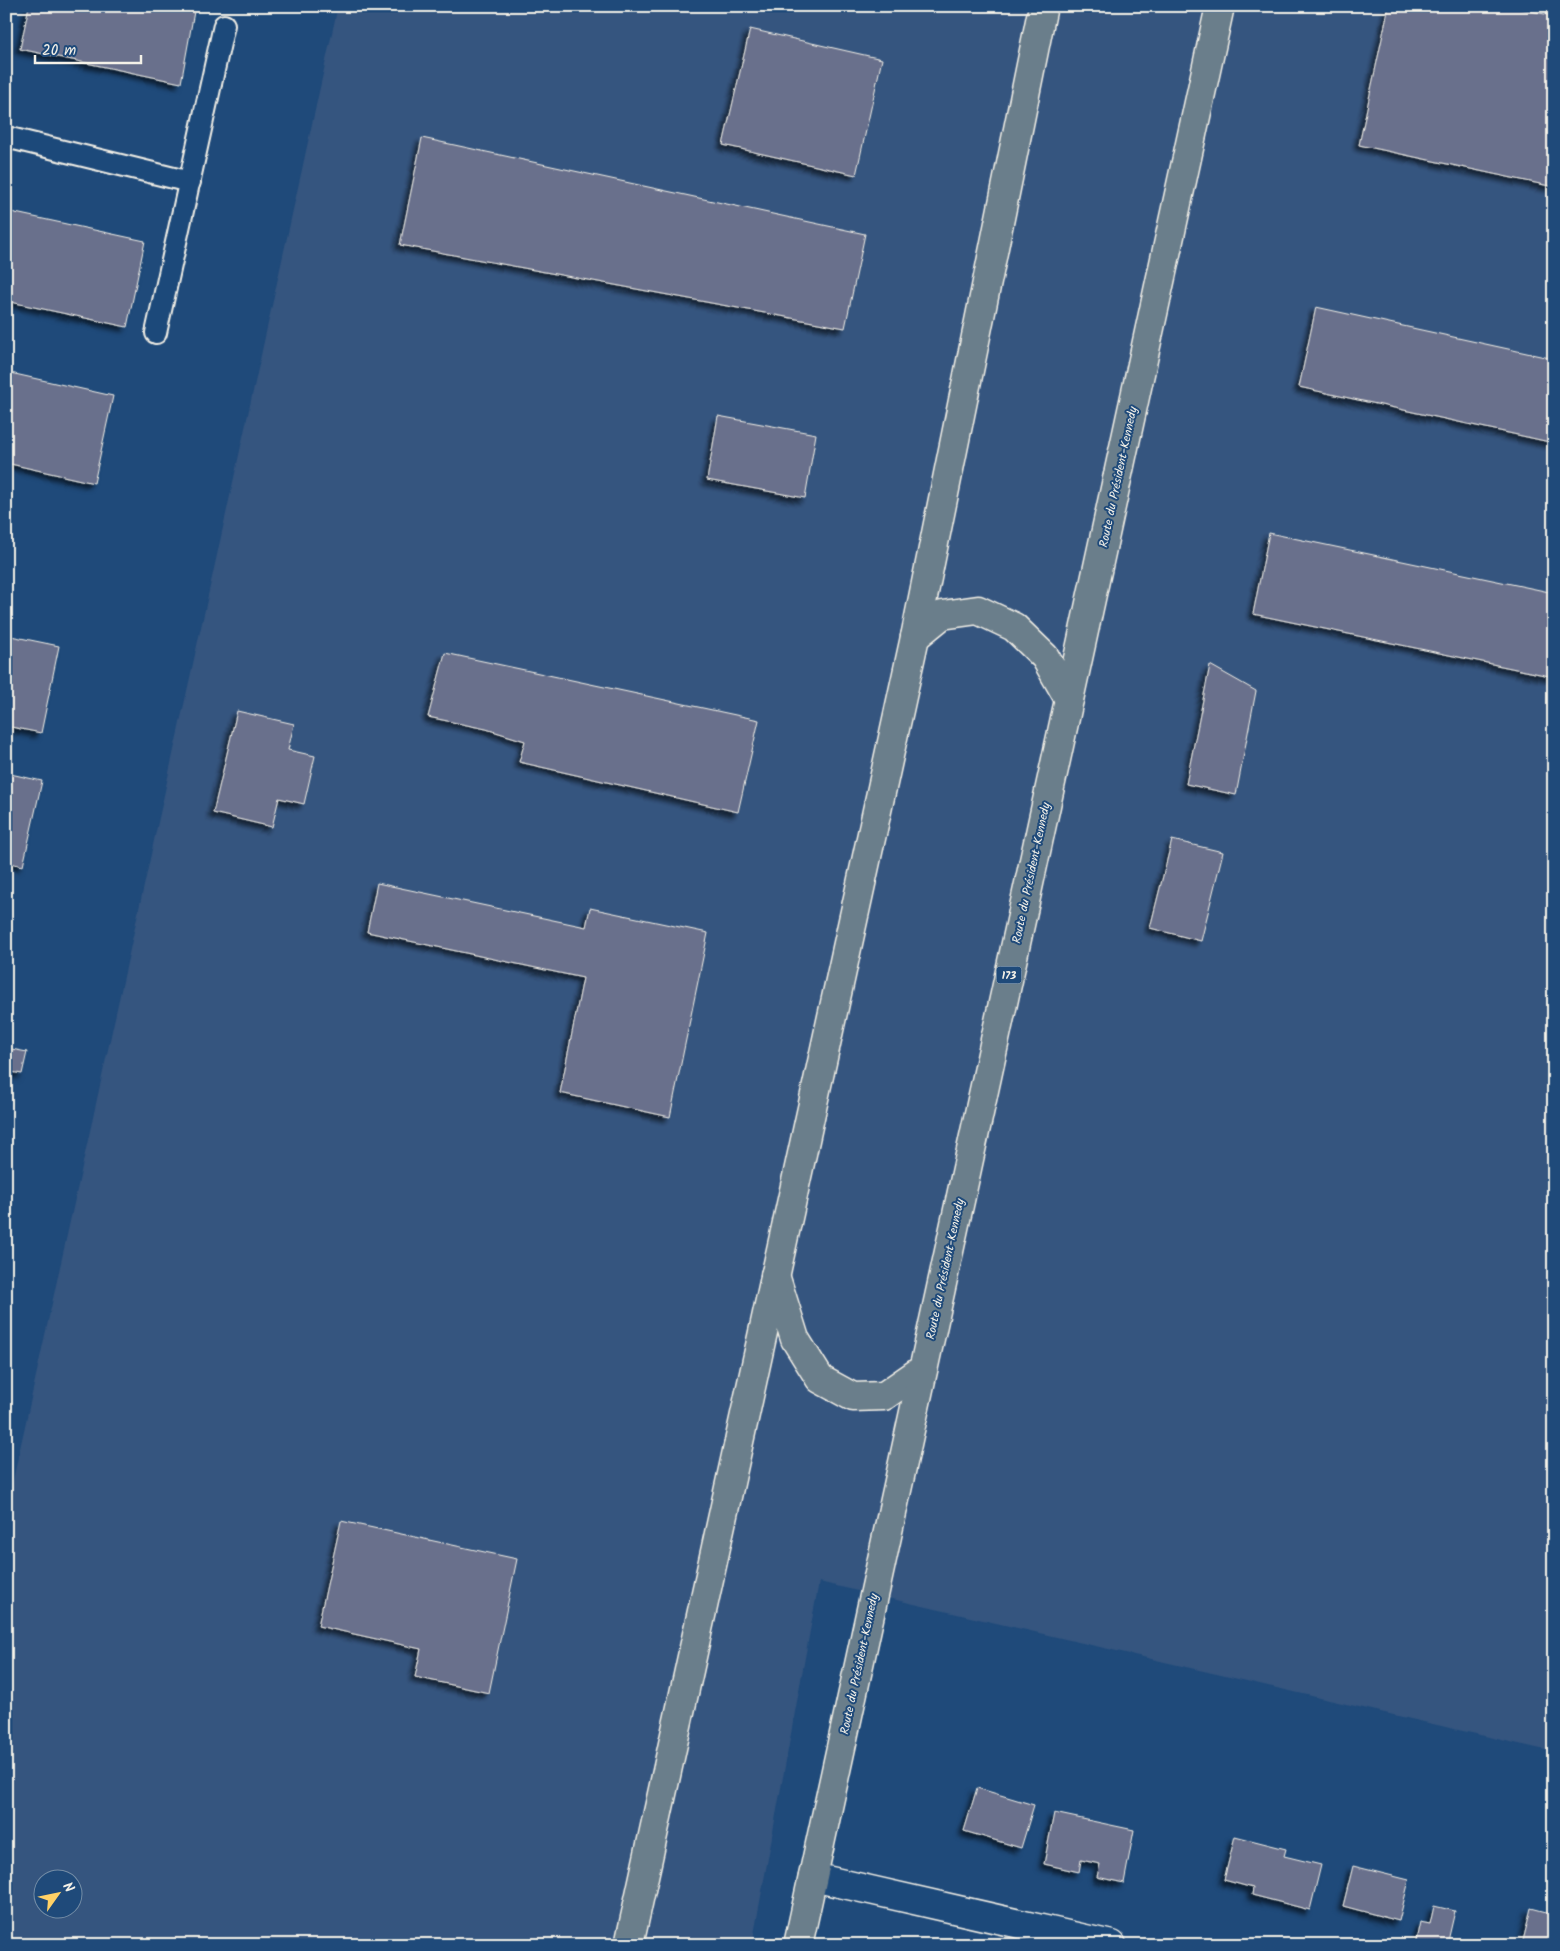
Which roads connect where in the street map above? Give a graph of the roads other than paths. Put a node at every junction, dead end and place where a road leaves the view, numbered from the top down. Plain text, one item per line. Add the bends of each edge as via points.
1 (1043, 6) edge
2 (1220, 6) edge
3 (224, 25) dead end
4 (6, 137) edge
5 (190, 182) junction
6 (156, 333) dead end
7 (915, 637) junction
8 (1069, 699) junction
9 (775, 1274) junction
10 (923, 1369) junction
11 (813, 1877) junction
12 (629, 1945) edge
13 (798, 1945) edge
14 (1112, 1945) edge

1 - 7 main road
2 - 8 main road, Route du Président-Kennedy / 173
3 - 5 lane
4 - 5 lane
5 - 6 lane
7 - 8 main road via 942,615 978,610 1014,626 1045,657
7 - 9 main road
8 - 10 main road, Route du Président-Kennedy / 173
9 - 10 main road via 794,1339 820,1379 853,1397 884,1396
9 - 12 main road
10 - 11 main road, Route du Président-Kennedy / 173
11 - 13 main road, Route du Président-Kennedy / 173
11 - 14 street

